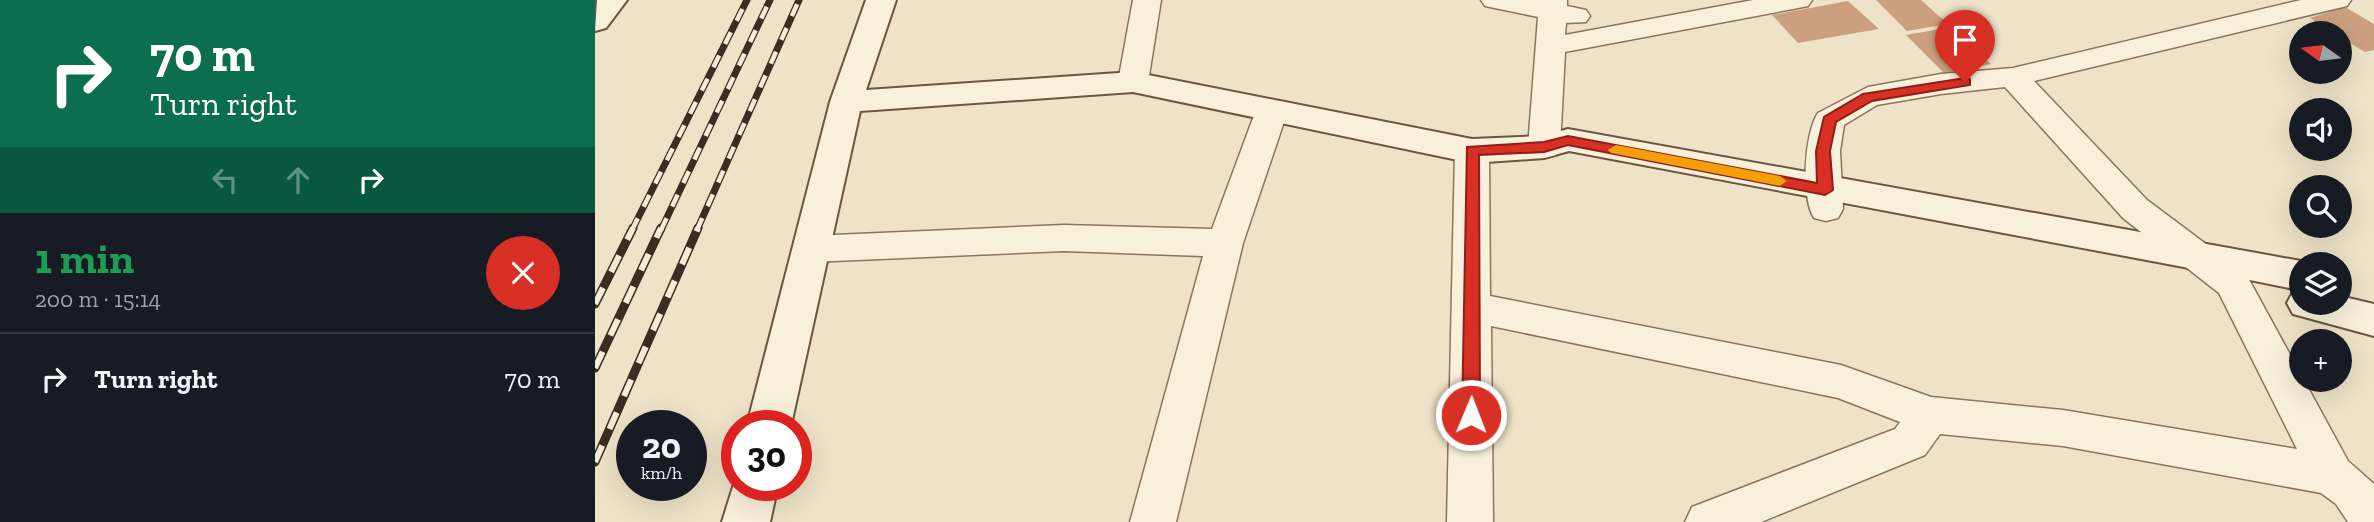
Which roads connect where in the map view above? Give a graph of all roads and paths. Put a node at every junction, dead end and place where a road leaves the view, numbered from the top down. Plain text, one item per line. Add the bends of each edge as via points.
1 (611, 0) edge
2 (881, 0) edge
3 (1147, 0) edge
4 (1495, 0) edge
5 (1798, 0) edge
6 (2337, 0) edge
7 (1552, 5) edge
8 (595, 22) edge
9 (1636, 31) junction
10 (1551, 46) junction
11 (2013, 77) junction
12 (1133, 82) junction
13 (846, 102) junction
14 (1272, 110) junction
15 (1544, 147) junction
16 (1472, 151) junction
17 (1826, 200) junction
18 (1225, 243) junction
19 (811, 249) junction
20 (2193, 253) junction
21 (2289, 273) edge
22 (2232, 284) junction
23 (2352, 288) edge
24 (2374, 293) edge
25 (2289, 298) edge
26 (1473, 308) junction
27 (2352, 314) edge
28 (2374, 320) edge
29 (773, 410) edge
30 (1930, 415) junction
31 (2332, 475) junction
32 (751, 501) edge
33 (2374, 521) edge
34 (746, 522) edge
35 (1153, 522) edge
36 (1470, 522) edge
37 (1708, 522) edge

1 - 8 street
2 - 13 street
3 - 12 street
4 - 7 street
5 - 9 street
6 - 11 street
7 - 9 street
7 - 10 street
9 - 10 street
10 - 15 street
11 - 17 street via 1868,97 1829,120 1823,151
11 - 20 street via 2135,209
12 - 13 street
12 - 14 street
13 - 19 street
14 - 16 street
14 - 18 street
15 - 16 street
15 - 17 street via 1562,161
16 - 26 street
17 - 20 street
17 - 22 street
18 - 19 street via 1063,237
18 - 35 street
19 - 29 street
20 - 21 street
20 - 22 street
22 - 25 street
22 - 31 street
23 - 24 street
26 - 30 street via 1841,382
26 - 36 street
27 - 28 street
30 - 31 street via 2063,428
30 - 37 street via 1910,442
31 - 33 street via 2352,490
32 - 34 street

